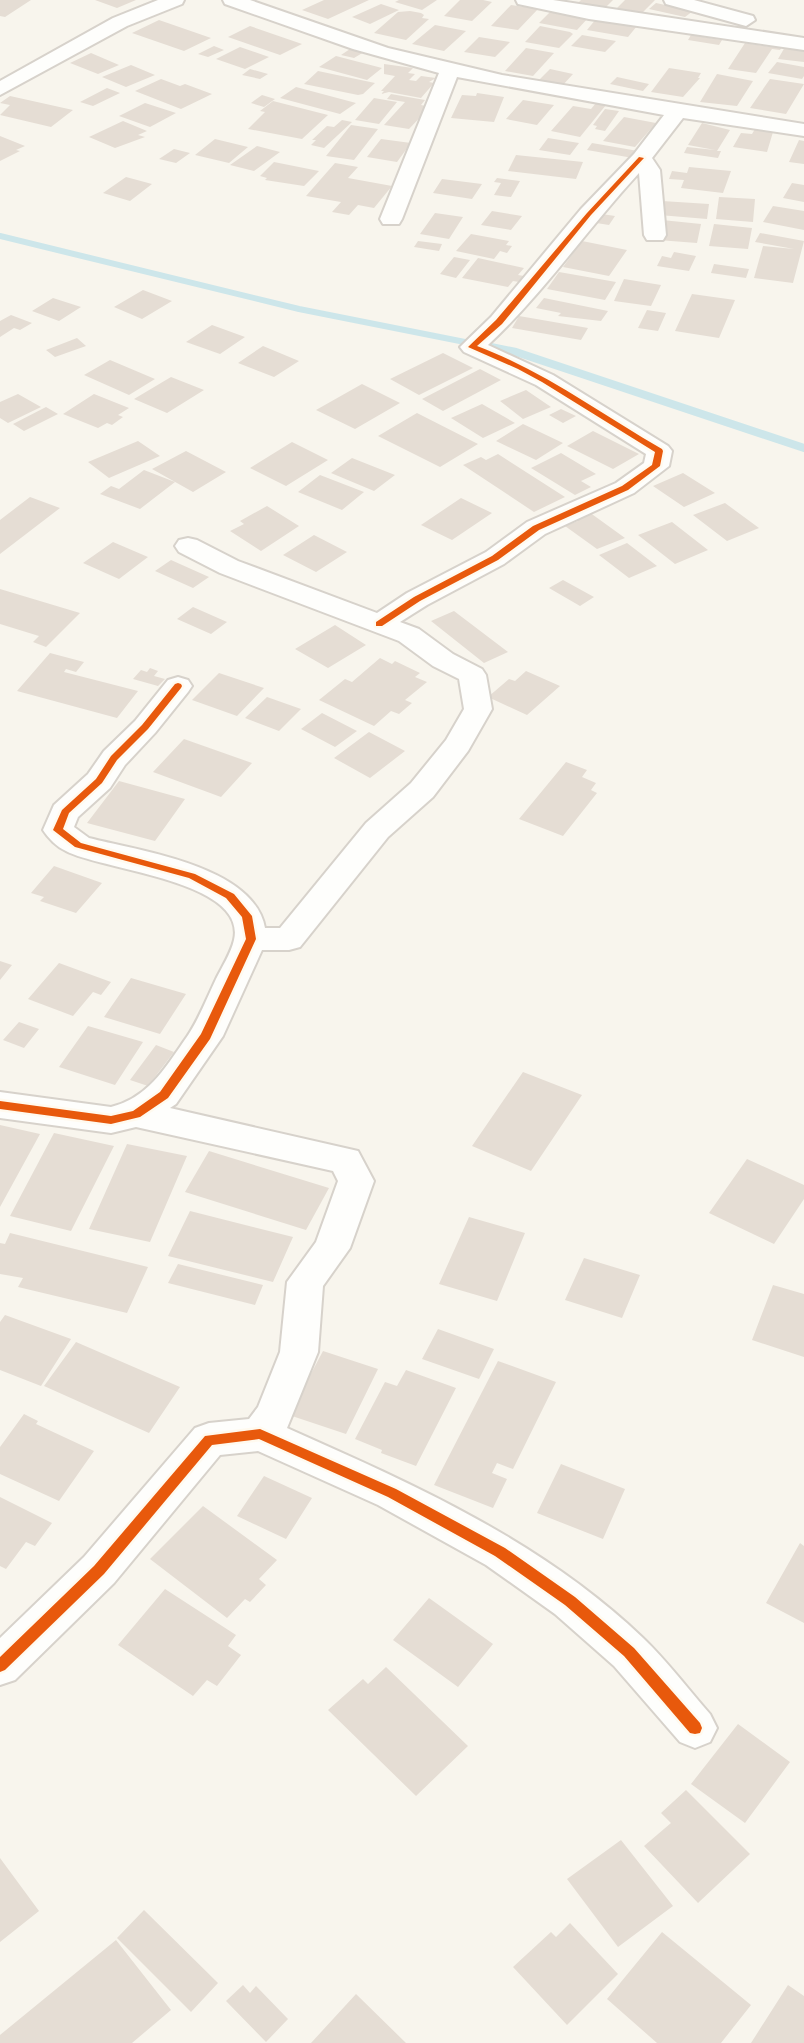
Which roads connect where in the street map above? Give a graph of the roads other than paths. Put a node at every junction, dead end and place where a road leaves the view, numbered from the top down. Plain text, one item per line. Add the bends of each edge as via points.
1 (175, 0) edge
2 (232, 0) edge
3 (283, 0) edge
4 (525, 0) edge
5 (673, 0) edge
6 (261, 10) junction
7 (751, 37) junction
8 (804, 44) edge
9 (450, 69) junction
10 (0, 89) edge
11 (678, 110) junction
12 (804, 130) edge
13 (641, 158) junction
14 (391, 219) dead end
15 (655, 235) dead end
16 (188, 546) dead end
17 (379, 624) junction
18 (178, 686) dead end
19 (251, 939) junction
20 (0, 1105) edge
21 (136, 1114) junction
22 (260, 1434) junction
23 (0, 1666) edge
24 (695, 1728) dead end

1 - 10 street via 120,22
2 - 6 street
3 - 6 street
4 - 7 street
5 - 7 street via 741,18 752,26
6 - 9 street via 311,30
7 - 8 street
9 - 11 street
9 - 14 street
11 - 12 street
11 - 13 street
13 - 15 street via 649,170
13 - 17 street via 499,322 471,347 569,396 659,451 656,467 625,488 536,528 495,558
16 - 17 street
17 - 19 street via 409,635 472,675 478,709 422,790 377,830 289,939
18 - 19 street via 99,781 65,811 58,830 78,845 192,876 230,896 247,916
19 - 21 street via 206,1036 164,1095
20 - 21 street via 111,1120
21 - 22 street via 346,1160 356,1181 332,1248 305,1282 299,1353 274,1416
22 - 23 street via 209,1440 99,1570
22 - 24 street via 392,1493 500,1552 570,1601 629,1652

